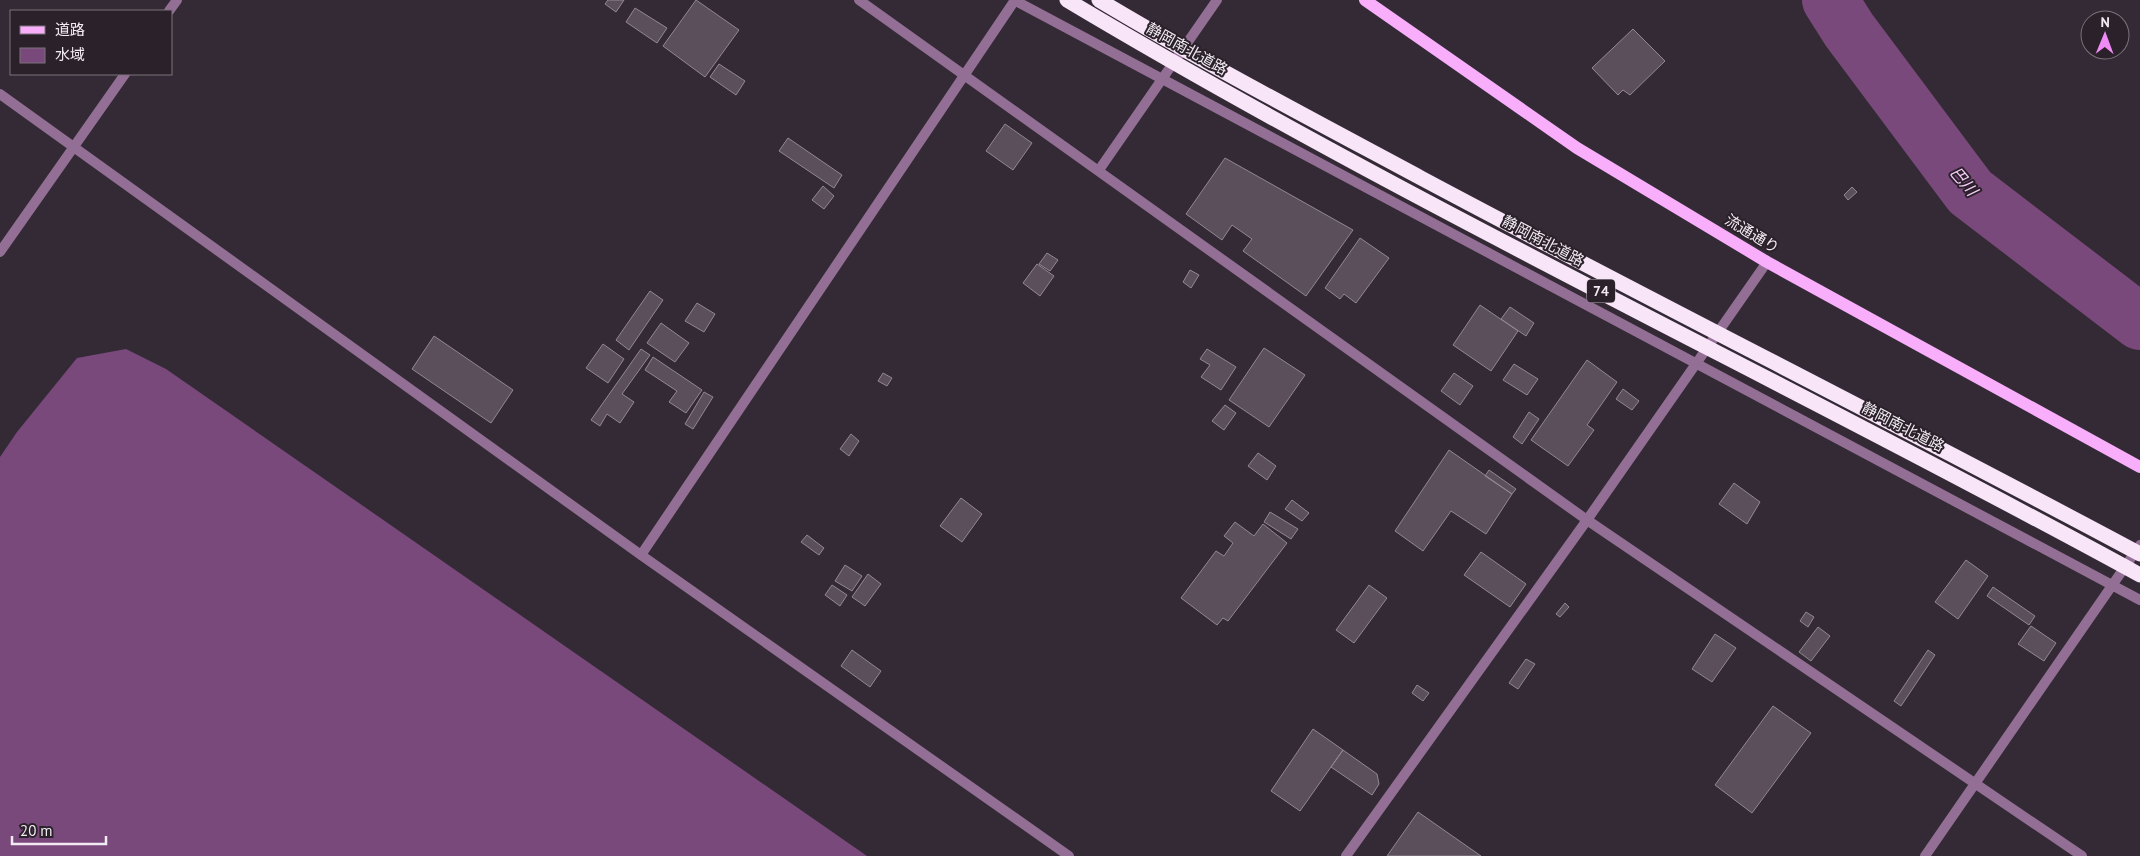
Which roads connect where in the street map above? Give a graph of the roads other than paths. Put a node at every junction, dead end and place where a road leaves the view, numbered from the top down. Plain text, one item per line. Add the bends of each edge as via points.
1 (860, 0) edge
2 (1014, 0) edge
3 (1067, 0) edge
4 (1099, 0) edge
5 (1217, 0) edge
6 (1365, 0) edge
7 (964, 73) junction
8 (124, 75) edge
9 (1160, 80) junction
10 (0, 94) edge
11 (74, 146) junction
12 (1099, 170) junction
13 (0, 252) edge
14 (1767, 262) junction
15 (1697, 363) junction
16 (2140, 467) edge
17 (1587, 520) junction
18 (2140, 546) edge
19 (2140, 554) edge
20 (641, 555) junction
21 (2140, 575) edge
22 (2113, 585) junction
23 (2140, 600) edge
24 (1976, 784) junction
25 (1069, 856) edge
26 (1346, 856) edge
27 (1925, 856) edge
28 (2082, 856) edge

1 - 7 street
2 - 7 street
2 - 9 street
3 - 21 highway, 静岡南北道路 / 74, bridge via 1277,120 1967,480
4 - 19 highway, 静岡南北道路 / 74, bridge via 1286,106 1527,235
5 - 9 street
6 - 14 main road, 流通通り via 1577,148
7 - 12 street
7 - 20 street
8 - 11 street
9 - 12 street
9 - 15 street
10 - 11 street
11 - 13 street
11 - 20 street
12 - 17 street
14 - 15 street
14 - 16 main road, 流通通り
15 - 17 street
15 - 22 street
17 - 24 street
17 - 26 street
18 - 22 street
20 - 25 street
22 - 23 street
22 - 24 street
24 - 27 street
24 - 28 street

